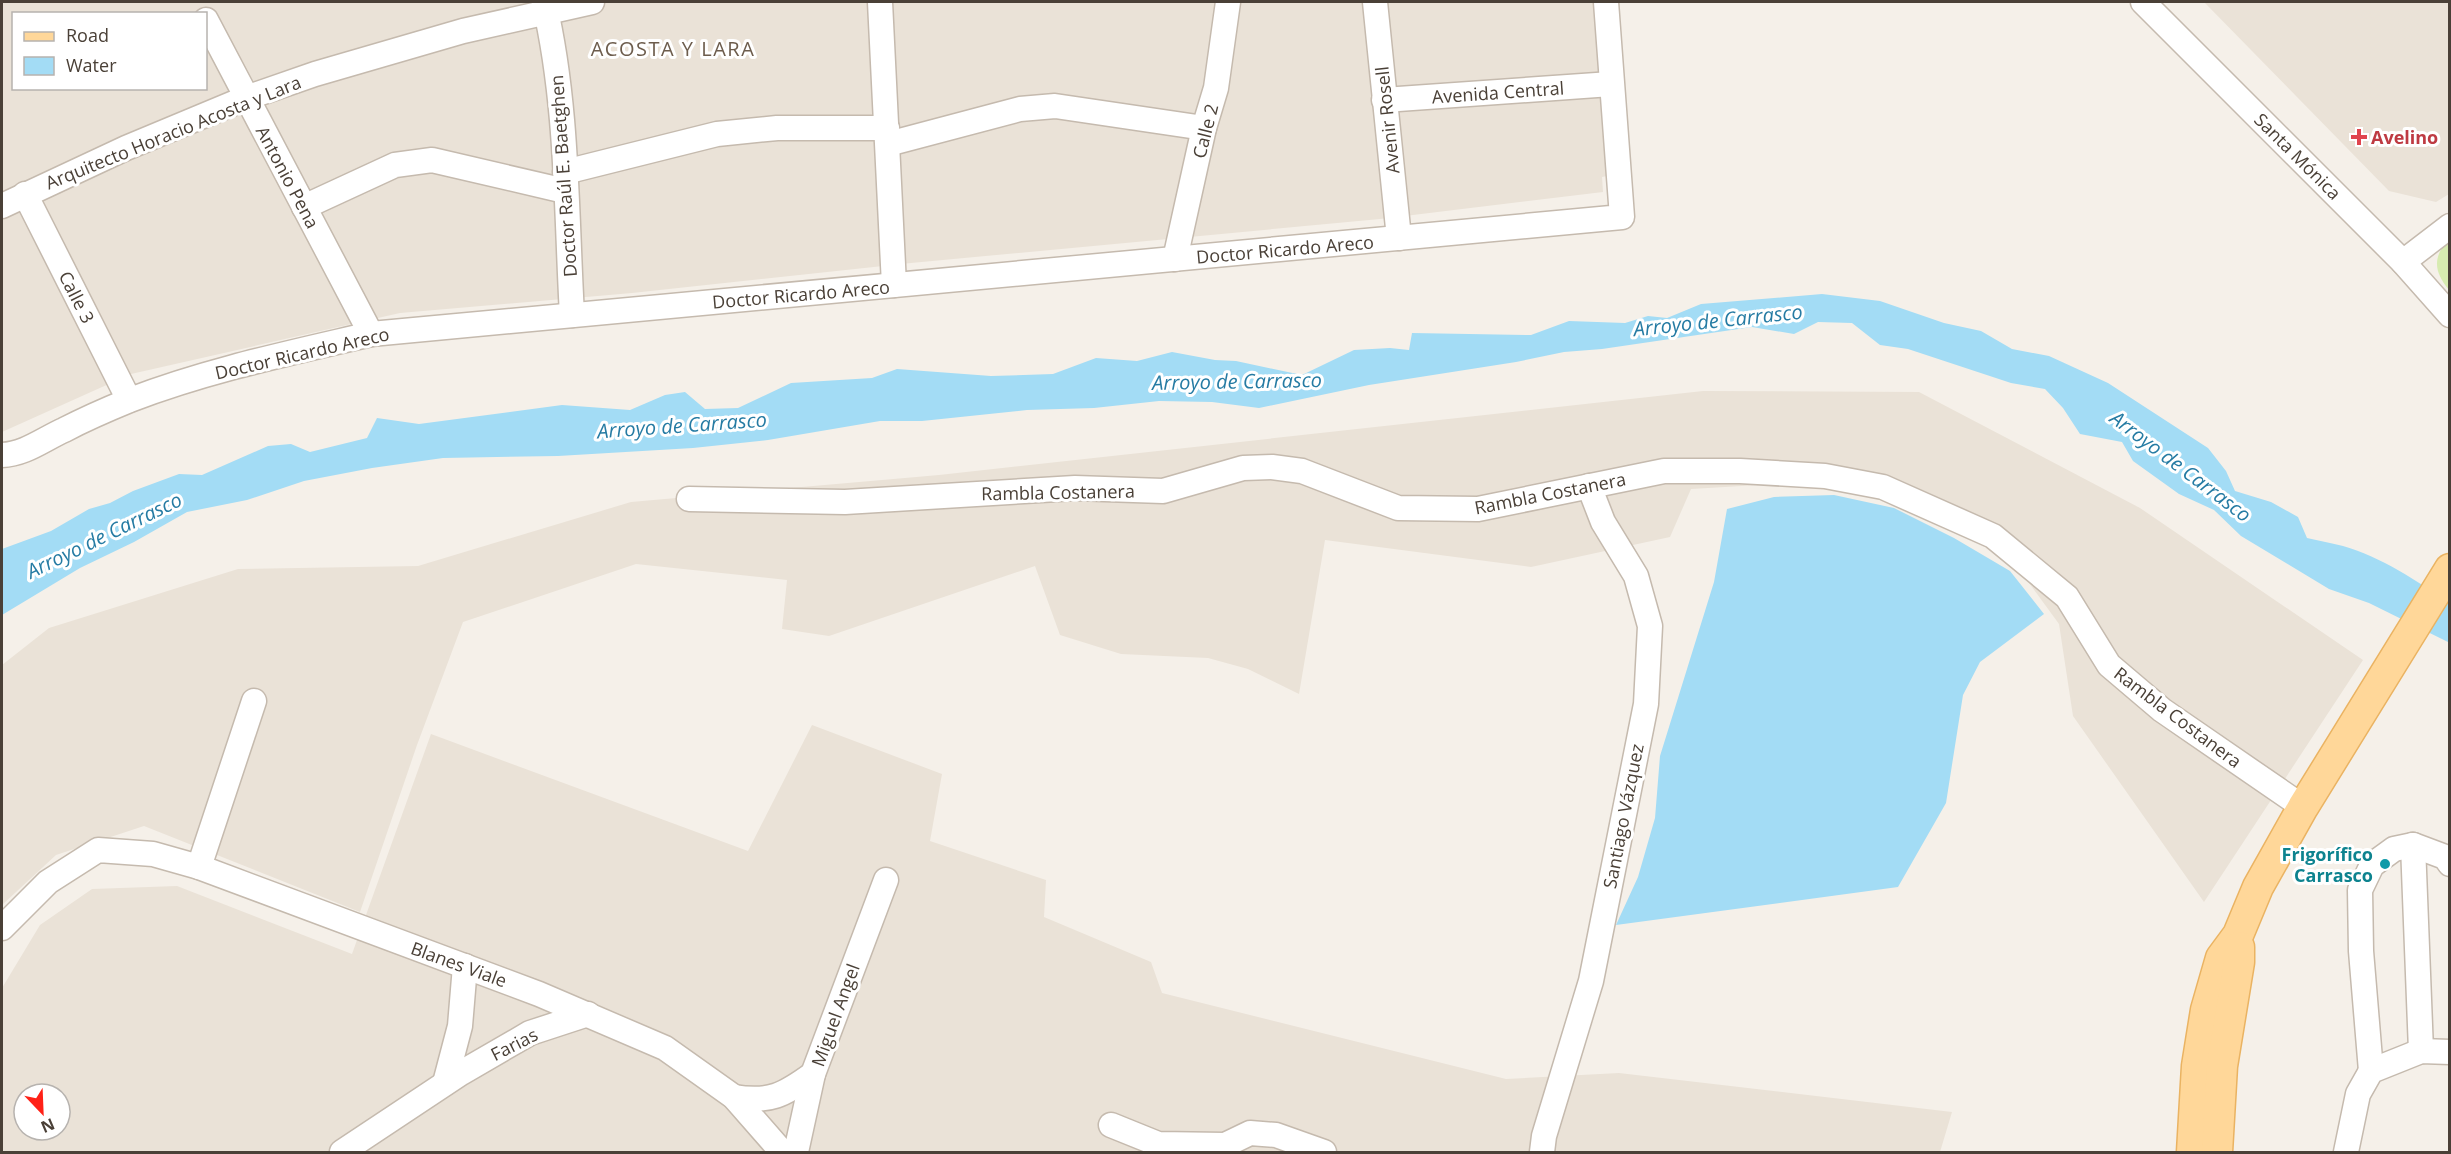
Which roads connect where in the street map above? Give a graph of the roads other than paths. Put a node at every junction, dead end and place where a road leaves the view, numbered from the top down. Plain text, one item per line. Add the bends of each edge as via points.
1 (592, 2) edge
2 (880, 2) edge
3 (1228, 2) edge
4 (1375, 2) edge
5 (1606, 2) edge
6 (2143, 2) edge
7 (545, 7) edge
8 (207, 22) edge
9 (1611, 84) junction
10 (246, 98) junction
11 (1384, 100) junction
12 (1204, 128) junction
13 (887, 136) junction
14 (565, 182) junction
15 (25, 194) junction
16 (2, 206) edge
17 (304, 207) junction
18 (2450, 226) edge
19 (1399, 238) junction
20 (1175, 259) junction
21 (2403, 262) junction
22 (894, 285) junction
23 (572, 315) junction
24 (2450, 315) edge
25 (371, 334) junction
26 (129, 400) junction
27 (2, 455) edge
28 (1589, 486) junction
29 (689, 499) dead end
30 (2450, 569) edge
31 (254, 701) dead end
32 (2302, 807) junction
33 (2413, 845) junction
34 (2450, 864) edge
35 (199, 867) junction
36 (886, 880) dead end
37 (2, 928) edge
38 (2238, 935) junction
39 (465, 966) junction
40 (588, 1014) junction
41 (2421, 1051) junction
42 (2450, 1052) edge
43 (2371, 1071) junction
44 (813, 1074) junction
45 (446, 1083) junction
46 (734, 1097) junction
47 (1111, 1125) dead end
48 (1224, 1149) edge
49 (342, 1152) edge
50 (782, 1152) edge
51 (796, 1152) edge
52 (1324, 1152) edge
53 (1542, 1152) edge
54 (2192, 1152) edge
55 (2217, 1152) edge
56 (2346, 1152) edge

1 - 7 street, Arquitecto Horacio Acosta y Lara
2 - 13 street
3 - 12 street, Calle 2 via 1216,88
4 - 11 street, Avenir Rosell
5 - 9 street
6 - 21 street, Santa Mónica
7 - 10 street, Arquitecto Horacio Acosta y Lara
7 - 14 street, Doctor Raúl E. Baetghen via 558,86
8 - 10 street, Antonio Pena
9 - 11 street, Avenida Central
9 - 19 street, Doctor Ricardo Areco via 1622,217
10 - 15 street, Arquitecto Horacio Acosta y Lara
10 - 17 street, Antonio Pena
11 - 19 street, Avenir Rosell
12 - 13 street via 1055,106 1020,109
12 - 20 street, Calle 2
13 - 14 street via 777,128 717,134
13 - 22 street
14 - 17 street via 432,160 395,165
14 - 23 street, Doctor Raúl E. Baetghen
15 - 16 street, Arquitecto Horacio Acosta y Lara
15 - 26 street, Calle 3
17 - 25 street, Antonio Pena
18 - 21 street
19 - 20 street, Doctor Ricardo Areco
20 - 22 street, Doctor Ricardo Areco
21 - 24 street, Santa Mónica
22 - 23 street, Doctor Ricardo Areco
23 - 25 street, Doctor Ricardo Areco
25 - 26 street, Doctor Ricardo Areco via 243,364
26 - 27 street, Doctor Ricardo Areco via 18,455
28 - 29 street, Rambla Costanera via 1478,509 1398,508 1302,471 1272,467 1244,468 1163,490 1075,488 845,502
28 - 32 street, Rambla Costanera via 1664,471 1825,476 1883,487 1946,514 1993,536 2067,597 2109,665 2162,710
28 - 53 street, Santiago Vázquez via 1602,522 1636,576 1650,626 1646,704 1591,981
30 - 32 main road
31 - 35 street
32 - 38 main road via 2258,887
33 - 34 street via 2445,857
33 - 41 street
33 - 43 street via 2394,849 2372,865 2360,890
35 - 37 street, Blanes Viale via 153,854 98,850 48,882
35 - 39 street, Blanes Viale
36 - 44 street, Miguel Angel
38 - 54 main road via 2221,958 2206,1010 2197,1066
38 - 55 main road via 2239,962 2222,1066
39 - 40 street, Blanes Viale
39 - 45 street via 460,1026
40 - 45 street, Farias via 530,1033
40 - 46 street, Blanes Viale via 665,1048
41 - 42 street
41 - 43 street
43 - 56 street via 2358,1094
44 - 46 street via 776,1096 757,1100
44 - 51 street, Miguel Angel
45 - 49 street, Farias
46 - 50 street, Blanes Viale
47 - 48 street via 1158,1144
48 - 52 street via 1250,1133 1276,1135

